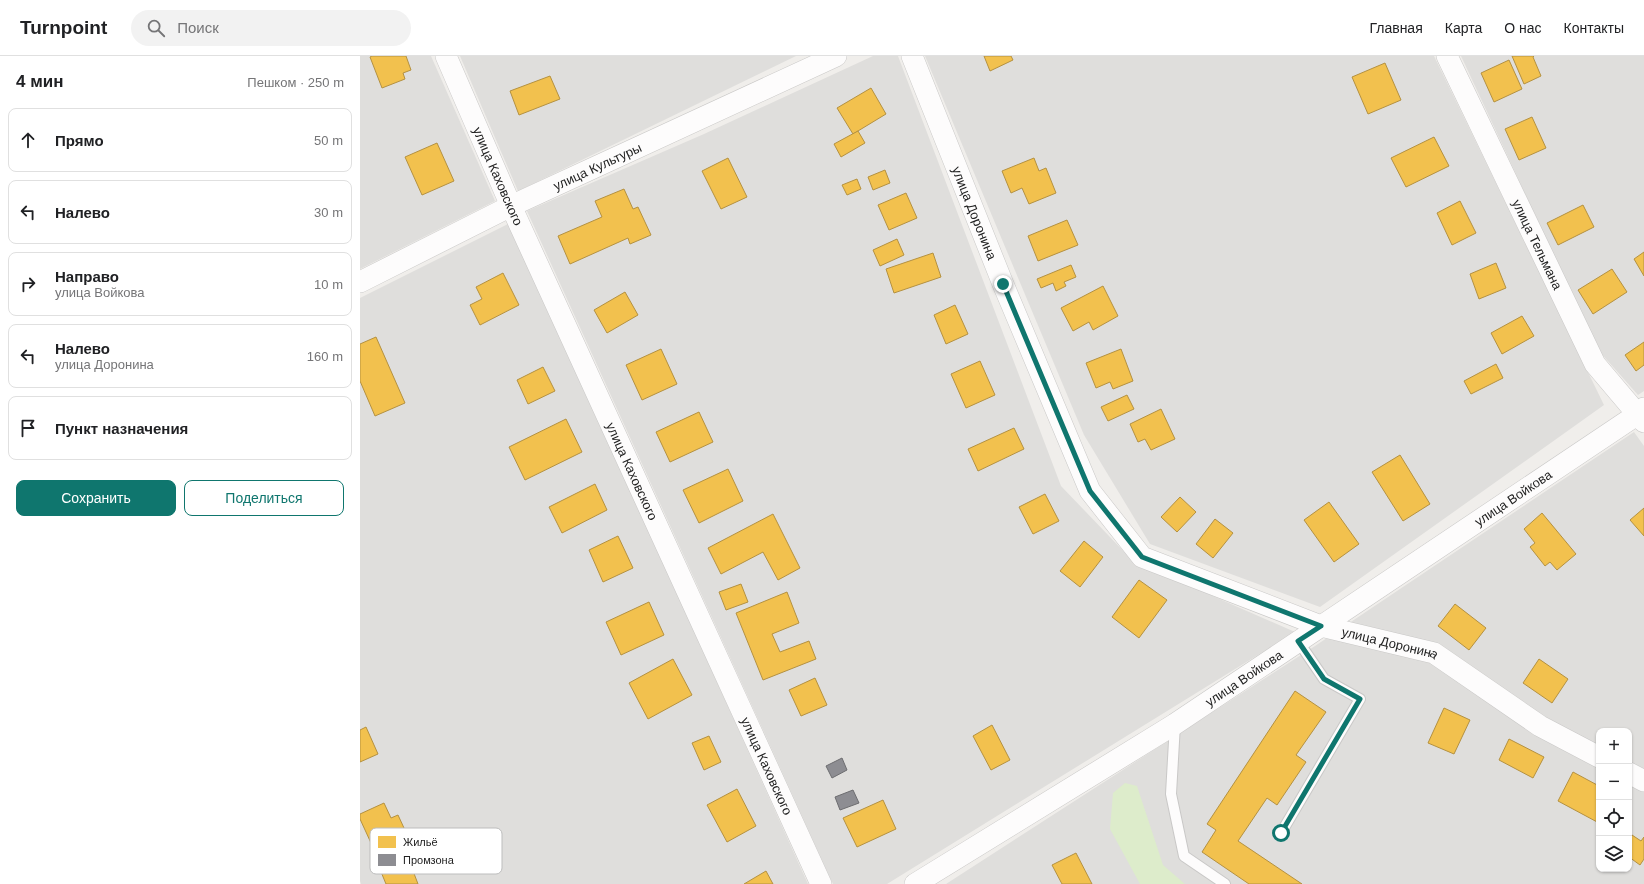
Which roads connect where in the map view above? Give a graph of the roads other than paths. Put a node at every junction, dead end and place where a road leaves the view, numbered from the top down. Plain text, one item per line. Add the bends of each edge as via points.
1 (446, 56) edge
2 (836, 56) edge
3 (912, 56) edge
4 (1447, 56) edge
5 (511, 206) junction
6 (360, 282) edge
7 (1642, 415) edge
8 (1321, 626) junction
9 (1298, 641) junction
10 (1175, 724) junction
11 (1596, 756) edge
12 (1632, 775) edge
13 (1644, 781) edge
14 (1281, 833) dead end
15 (821, 884) edge
16 (916, 884) edge
17 (1225, 884) edge

1 - 5 street, улица Каховского
2 - 5 street, улица Культуры
3 - 8 street, улица Доронина via 1003,284 1090,491 1142,557
4 - 7 street, улица Тельмана via 1595,364
5 - 6 street, улица Культуры
5 - 15 street, улица Каховского
7 - 8 street, улица Войкова
8 - 9 street, улица Войкова
8 - 11 street, улица Доронина via 1434,653 1540,726
9 - 10 street, улица Войкова
9 - 14 lane via 1324,679 1360,699
10 - 16 street, улица Войкова
10 - 17 lane via 1171,794 1184,856
12 - 13 street

